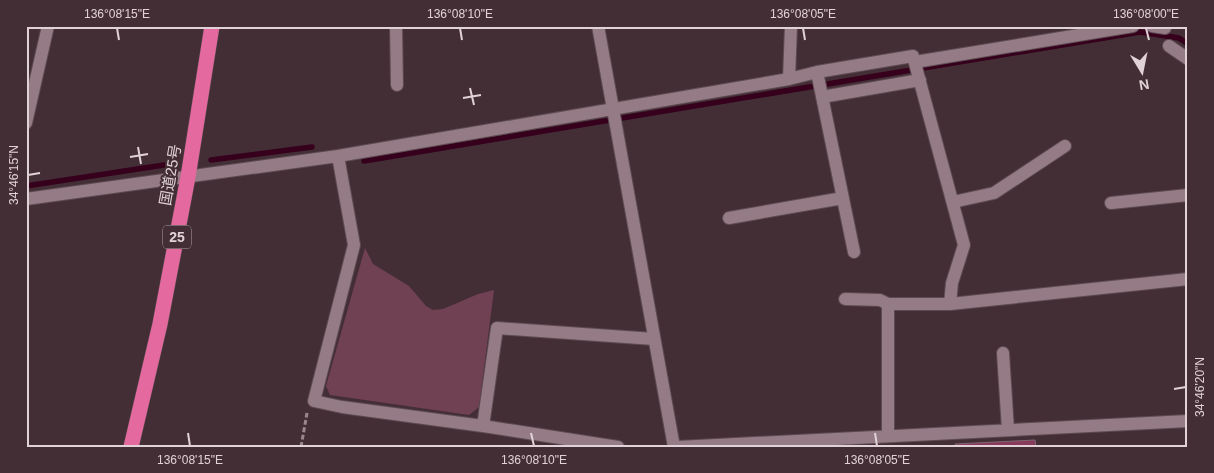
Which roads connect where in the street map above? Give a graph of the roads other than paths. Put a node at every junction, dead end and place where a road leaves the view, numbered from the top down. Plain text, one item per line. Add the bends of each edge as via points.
1 (48, 26) edge
2 (212, 26) edge
3 (396, 26) edge
4 (598, 26) edge
5 (791, 26) edge
6 (1133, 26) edge
7 (1152, 26) edge
8 (1165, 28) dead end
9 (1169, 46) dead end
10 (1188, 59) edge
11 (915, 62) junction
12 (817, 72) junction
13 (789, 79) junction
14 (920, 80) junction
15 (397, 85) dead end
16 (822, 96) junction
17 (613, 109) junction
18 (26, 123) edge
19 (1065, 146) dead end
20 (338, 156) junction
21 (188, 177) junction
22 (1188, 196) edge
23 (843, 198) junction
24 (26, 199) edge
25 (953, 202) junction
26 (1111, 203) dead end
27 (729, 218) dead end
28 (854, 252) dead end
29 (1188, 279) edge
30 (845, 300) dead end
31 (888, 304) junction
32 (950, 304) junction
33 (654, 339) junction
34 (1003, 353) dead end
35 (1188, 421) edge
36 (483, 426) junction
37 (1008, 430) junction
38 (888, 436) junction
39 (131, 447) edge
40 (618, 447) edge
41 (676, 447) edge

1 - 18 street
2 - 21 highway, 国道25号 / 25
3 - 15 street
4 - 17 street
5 - 13 street
6 - 11 street
7 - 8 street
9 - 10 street
11 - 12 street via 913,56
11 - 14 street
12 - 13 street
12 - 16 street
13 - 17 street
14 - 16 street
14 - 25 street
16 - 23 street
17 - 20 street
17 - 33 street
19 - 25 street via 994,193
20 - 21 street
20 - 36 street via 354,245 314,401
21 - 24 street
21 - 39 highway, 国道25号 / 25 via 160,324
22 - 26 street
23 - 27 street
23 - 28 street
25 - 32 street via 964,245 952,283
29 - 32 street
30 - 31 street via 880,300
31 - 32 street
31 - 38 street
33 - 36 street via 497,328
33 - 41 street
34 - 37 street
35 - 37 street
36 - 40 street
37 - 38 street
38 - 41 street

